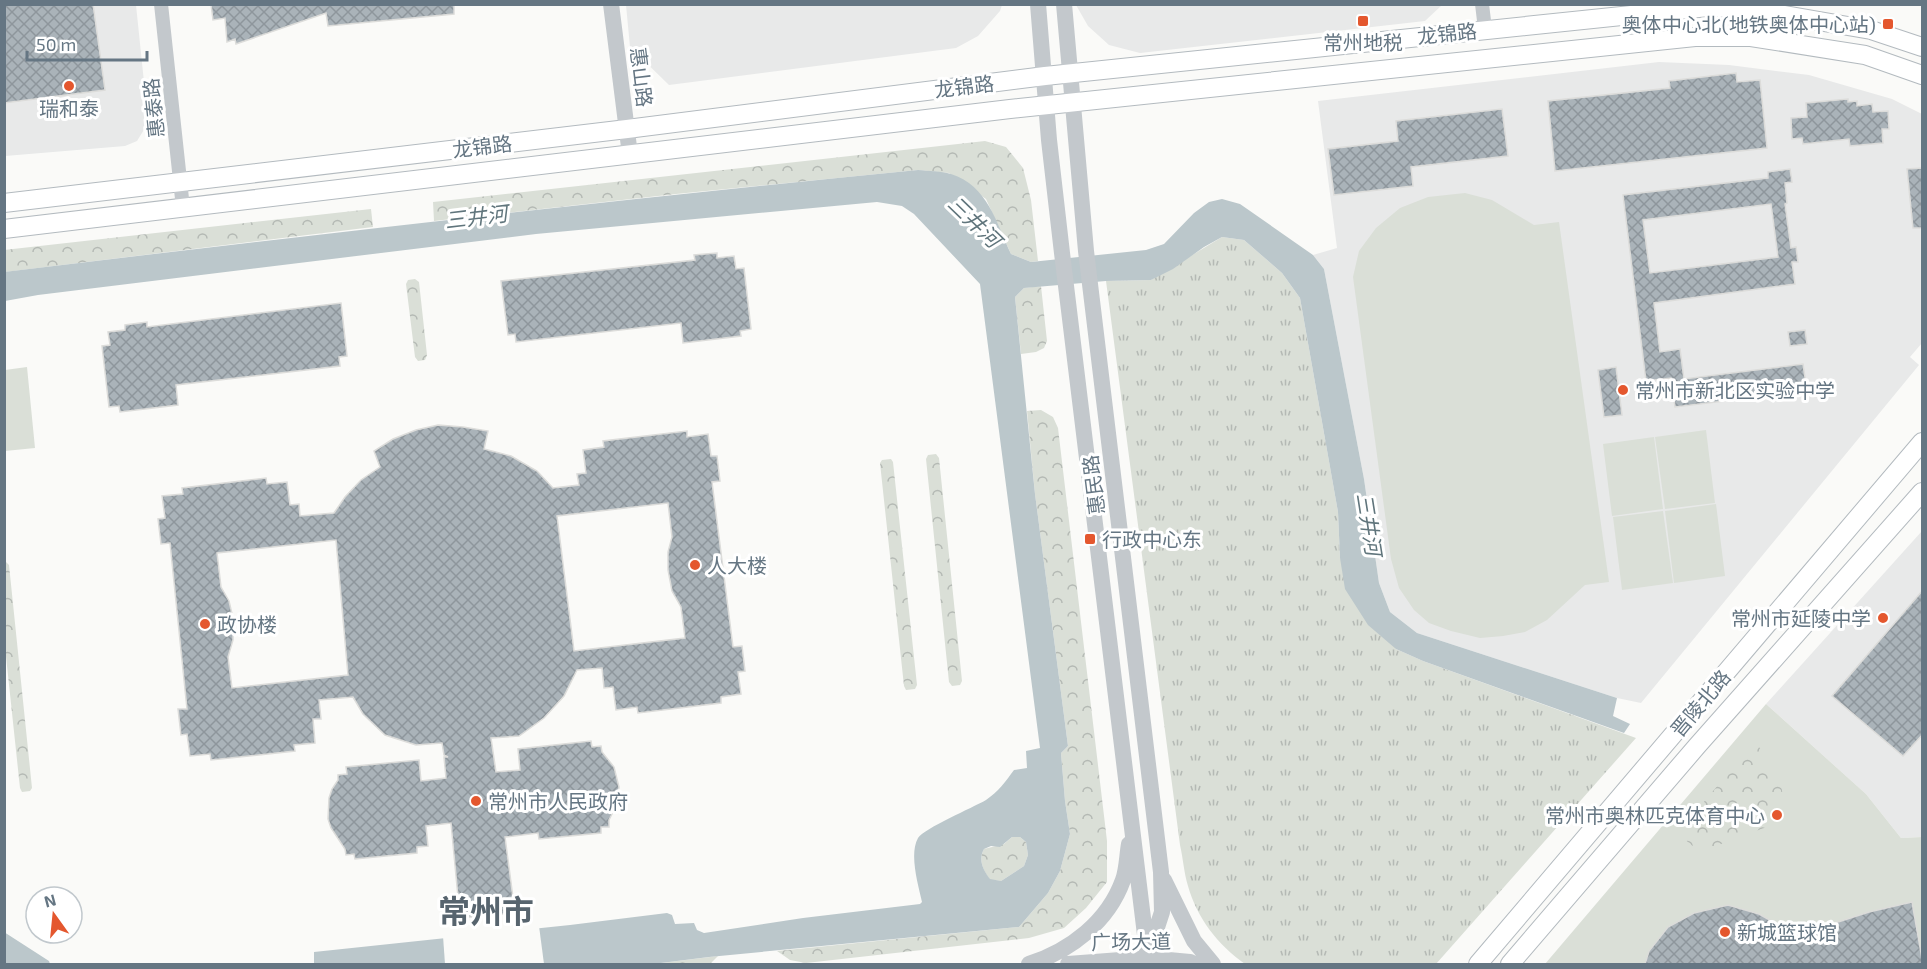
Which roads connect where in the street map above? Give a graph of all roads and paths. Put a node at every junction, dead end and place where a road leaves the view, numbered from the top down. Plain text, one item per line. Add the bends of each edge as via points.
1 (161, 4) edge
2 (611, 4) edge
3 (1038, 4) edge
4 (1064, 4) edge
5 (1482, 4) edge
6 (1748, 7) edge
7 (1485, 29) junction
8 (1923, 47) edge
9 (1070, 74) junction
10 (1923, 75) edge
11 (1045, 76) junction
12 (1072, 102) junction
13 (1046, 105) junction
14 (627, 129) junction
15 (630, 155) junction
16 (180, 183) junction
17 (4, 203) edge
18 (183, 207) junction
19 (4, 229) edge
20 (1923, 442) edge
21 (1923, 492) edge
22 (1132, 825) junction
23 (1161, 872) junction
24 (1144, 962) edge
25 (1029, 964) edge
26 (1068, 964) edge
27 (1194, 964) edge
28 (1213, 964) edge
29 (1478, 964) edge
30 (1510, 964) edge

1 - 16 street, 惠泰路
2 - 14 street, 惠山路
3 - 11 street, 惠民路
4 - 9 street, 惠民路
5 - 7 street
6 - 7 main road, 龙锦路 via 1708,7
6 - 8 main road, 龙锦路 via 1871,30
7 - 9 main road, 龙锦路
9 - 11 main road, 龙锦路
9 - 12 street, 惠民路
10 - 12 main road, 龙锦路 via 1865,55 1751,37 1695,37
11 - 13 street, 惠民路
11 - 14 main road, 龙锦路
12 - 13 main road, 龙锦路
12 - 23 street, 惠民路 via 1086,251
13 - 15 main road, 龙锦路
13 - 22 street, 惠民路
14 - 15 street, 惠山路
14 - 16 main road, 龙锦路
15 - 18 main road, 龙锦路
16 - 17 main road, 龙锦路
16 - 18 street, 惠泰路
18 - 19 main road, 龙锦路
20 - 29 main road, 晋陵北路
21 - 30 main road, 晋陵北路
22 - 24 street, 惠民路
22 - 25 street via 1123,880 1107,911 1080,940 1047,959
23 - 24 street, 惠民路 via 1162,912
23 - 28 street via 1189,932
24 - 26 street, 广场大道
24 - 27 street, 广场大道

